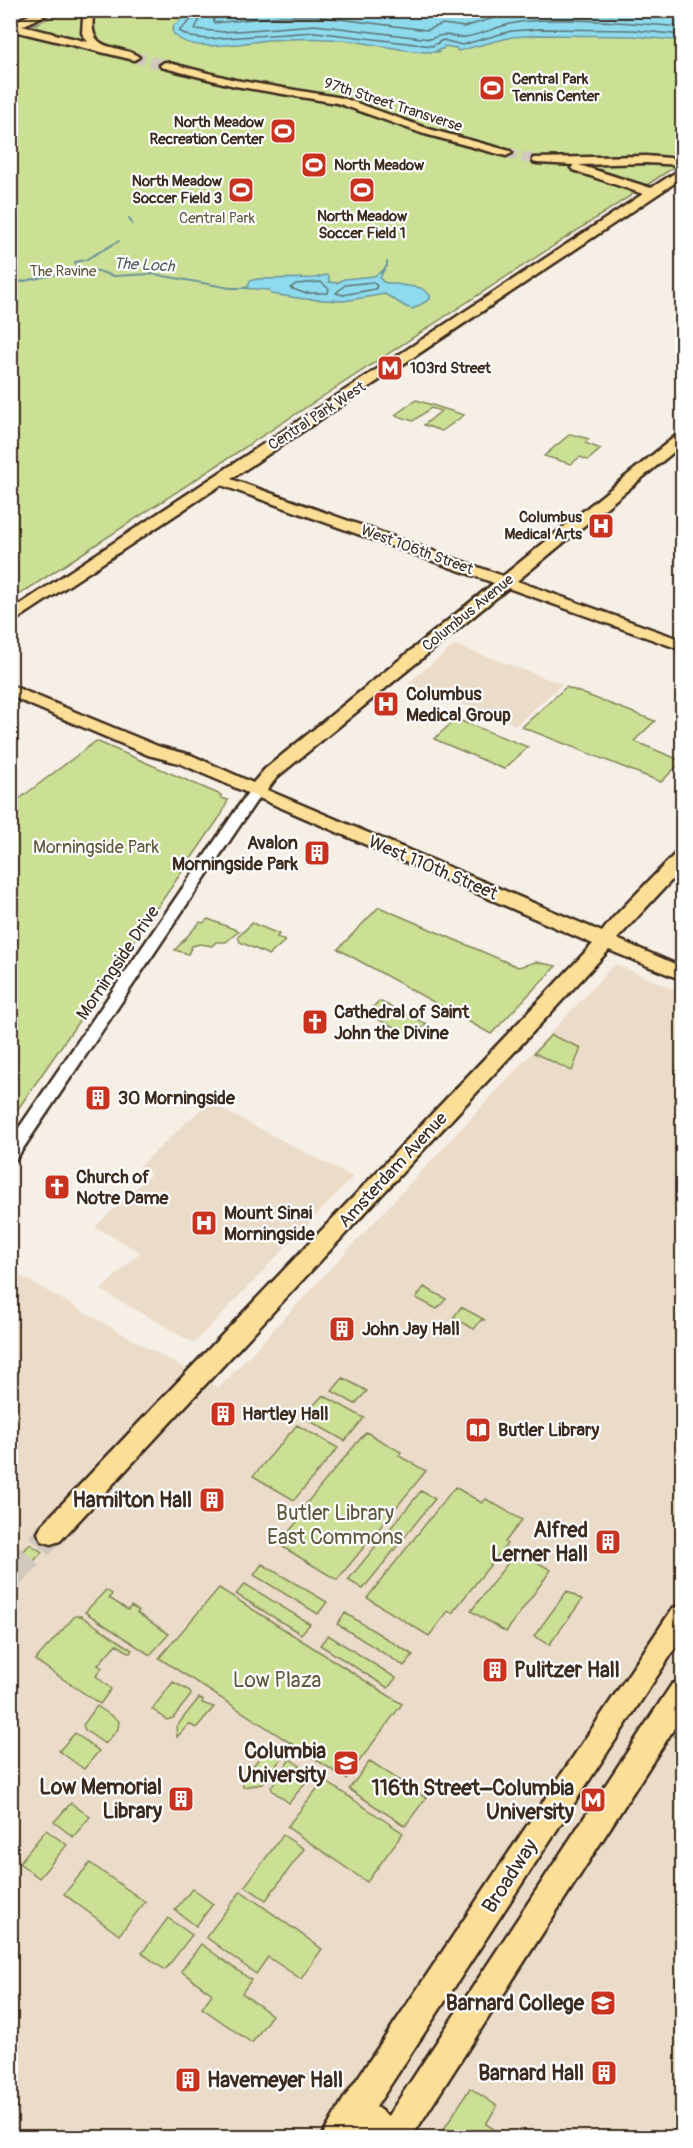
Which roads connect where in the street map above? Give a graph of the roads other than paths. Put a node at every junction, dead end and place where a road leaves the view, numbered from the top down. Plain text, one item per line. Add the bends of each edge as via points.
1 (51, 10) edge
2 (78, 10) edge
3 (11, 26) edge
4 (165, 65) tunnel mouth
5 (507, 153) tunnel mouth
6 (682, 162) edge
7 (682, 173) edge
8 (652, 193) junction
9 (682, 438) edge
10 (220, 480) junction
11 (506, 582) junction
12 (10, 619) edge
13 (682, 645) edge
14 (10, 676) edge
15 (10, 690) edge
16 (185, 759) junction
17 (256, 791) junction
18 (682, 858) edge
19 (605, 940) junction
20 (682, 974) edge
21 (10, 1155) edge
22 (51, 1533) tunnel mouth
23 (682, 1616) edge
24 (682, 1694) edge
25 (354, 2111) junction
26 (337, 2138) edge
27 (391, 2138) edge

1 - 3 main road
2 - 3 main road via 88,17 86,32 91,40 132,57
4 - 5 main road, 97th Street Transverse via 241,84 339,100 434,134
6 - 8 main road via 654,159 575,163 534,159 591,171
7 - 8 main road, Central Park West
8 - 10 main road, Central Park West
9 - 11 main road, Columbus Avenue
10 - 11 main road, West 106th Street
10 - 12 main road, Central Park West
11 - 13 main road, West 106th Street
11 - 17 main road, Columbus Avenue via 272,773
14 - 16 main road, West 110th Street via 165,743
15 - 16 main road, West 110th Street via 154,751
16 - 17 main road, West 110th Street
17 - 19 main road, West 110th Street
17 - 21 street, Morningside Drive
18 - 19 main road, Amsterdam Avenue
19 - 20 main road, West 110th Street
19 - 22 main road, Amsterdam Avenue
23 - 25 main road, Broadway
24 - 27 main road
25 - 26 main road, Broadway
25 - 27 main road

